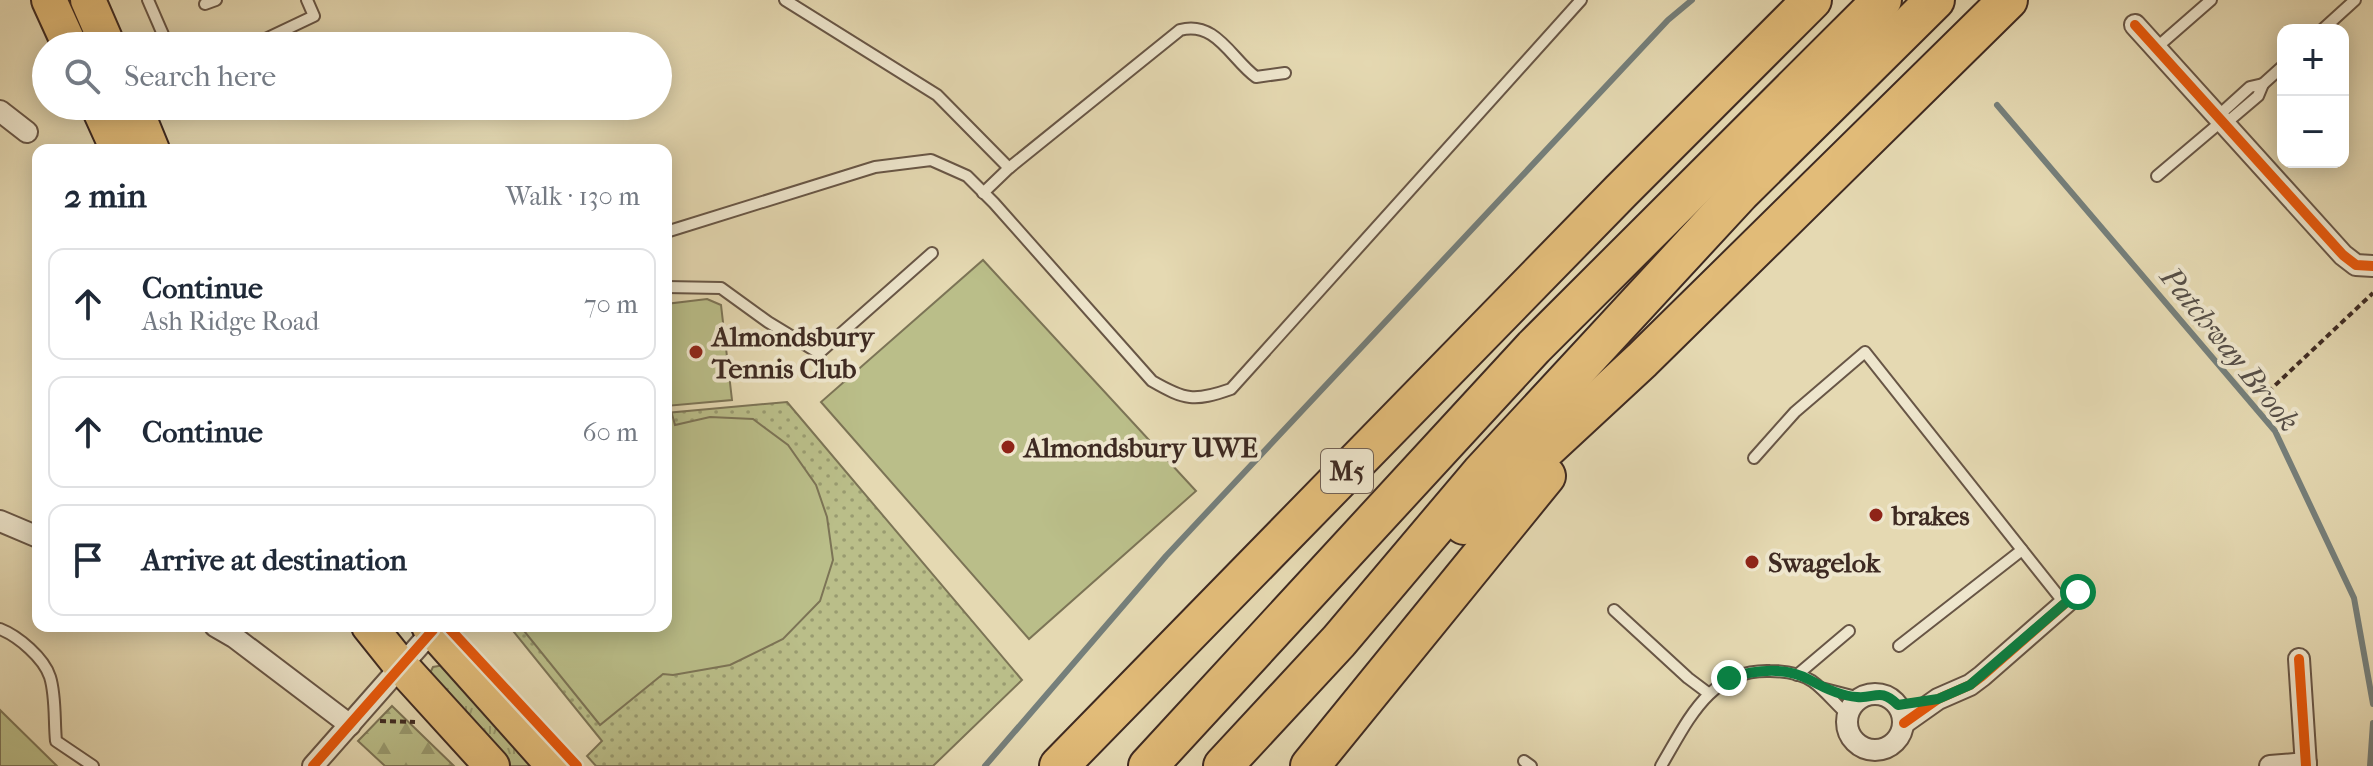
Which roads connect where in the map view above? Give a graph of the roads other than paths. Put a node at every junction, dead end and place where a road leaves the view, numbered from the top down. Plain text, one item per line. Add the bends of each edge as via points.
1 (49, 0) edge
2 (88, 0) edge
3 (148, 0) edge
4 (307, 0) edge
5 (785, 0) edge
6 (1581, 0) edge
7 (1812, 0) edge
8 (1882, 0) edge
9 (1935, 0) edge
10 (2008, 0) edge
11 (2211, 0) edge
12 (2355, 0) edge
13 (2329, 24) edge
14 (2135, 25) dead end
15 (64, 32) edge
16 (102, 32) edge
17 (162, 32) edge
18 (280, 32) edge
19 (2156, 48) junction
20 (2277, 71) edge
21 (1285, 73) dead end
22 (3, 118) edge
23 (104, 120) edge
24 (142, 120) edge
25 (2222, 120) junction
26 (27, 132) dead end
27 (115, 144) edge
28 (150, 144) edge
29 (1009, 168) junction
30 (2157, 176) dead end
31 (1621, 191) junction
32 (983, 193) junction
33 (672, 230) edge
34 (932, 253) dead end
35 (2373, 266) edge
36 (672, 287) edge
37 (1642, 360) junction
38 (1754, 458) dead end
39 (0, 521) edge
40 (32, 534) edge
41 (2022, 550) junction
42 (2072, 598) joint
43 (1296, 605) junction
44 (1614, 610) dead end
45 (0, 629) edge
46 (1849, 631) dead end
47 (225, 632) edge
48 (374, 632) edge
49 (428, 632) edge
50 (435, 632) edge
51 (1339, 641) junction
52 (1899, 646) dead end
53 (2299, 659) dead end
54 (401, 666) junction
55 (1797, 675) junction
56 (1819, 687) junction
57 (1708, 693) junction
58 (1860, 698) junction
59 (1901, 714) junction
60 (1848, 715) junction
61 (352, 723) junction
62 (1863, 760) edge
63 (2306, 764) edge
64 (93, 766) edge
65 (313, 766) edge
66 (492, 766) edge
67 (554, 766) edge
68 (1059, 766) edge
69 (1148, 766) edge
70 (1223, 766) edge
71 (1310, 766) edge
72 (1661, 766) edge
73 (2270, 766) edge

1 - 15 main road
2 - 16 main road
3 - 17 lane
4 - 18 lane via 314,16
5 - 29 lane via 937,95
6 - 32 lane via 1231,389 1203,399 1177,395 1152,381
7 - 31 highway, M5
8 - 43 highway, M5 via 1534,347
9 - 51 highway via 1729,204 1481,473
10 - 37 highway
11 - 19 lane
12 - 13 lane
14 - 19 street
19 - 25 street
20 - 25 lane via 2258,96
21 - 29 lane via 1256,77 1214,36 1180,30
22 - 26 street
23 - 27 main road
24 - 28 main road
25 - 30 lane
25 - 35 street via 2343,255 2356,265
29 - 32 lane
31 - 43 highway, M5
31 - 68 highway, M5
32 - 33 lane via 967,176 931,160 889,165
34 - 36 lane via 819,353 721,288
37 - 51 highway
37 - 71 highway
38 - 41 lane via 1795,412 1865,352
39 - 40 street
41 - 42 lane
41 - 52 lane
42 - 59 street via 1970,685
43 - 69 highway, M5
44 - 57 lane
45 - 64 lane via 37,657 50,676 56,741
46 - 55 lane
47 - 61 street
48 - 54 main road
49 - 54 street
50 - 67 main road
51 - 70 highway
53 - 63 street
54 - 61 street
54 - 66 main road
55 - 56 lane
55 - 57 lane via 1752,671 1729,678
56 - 58 lane
56 - 60 lane
57 - 72 lane
58 - 59 street via 1876,694 1892,699
58 - 60 street
59 - 62 street via 1898,738
60 - 62 street via 1850,734
61 - 65 street
63 - 73 street

